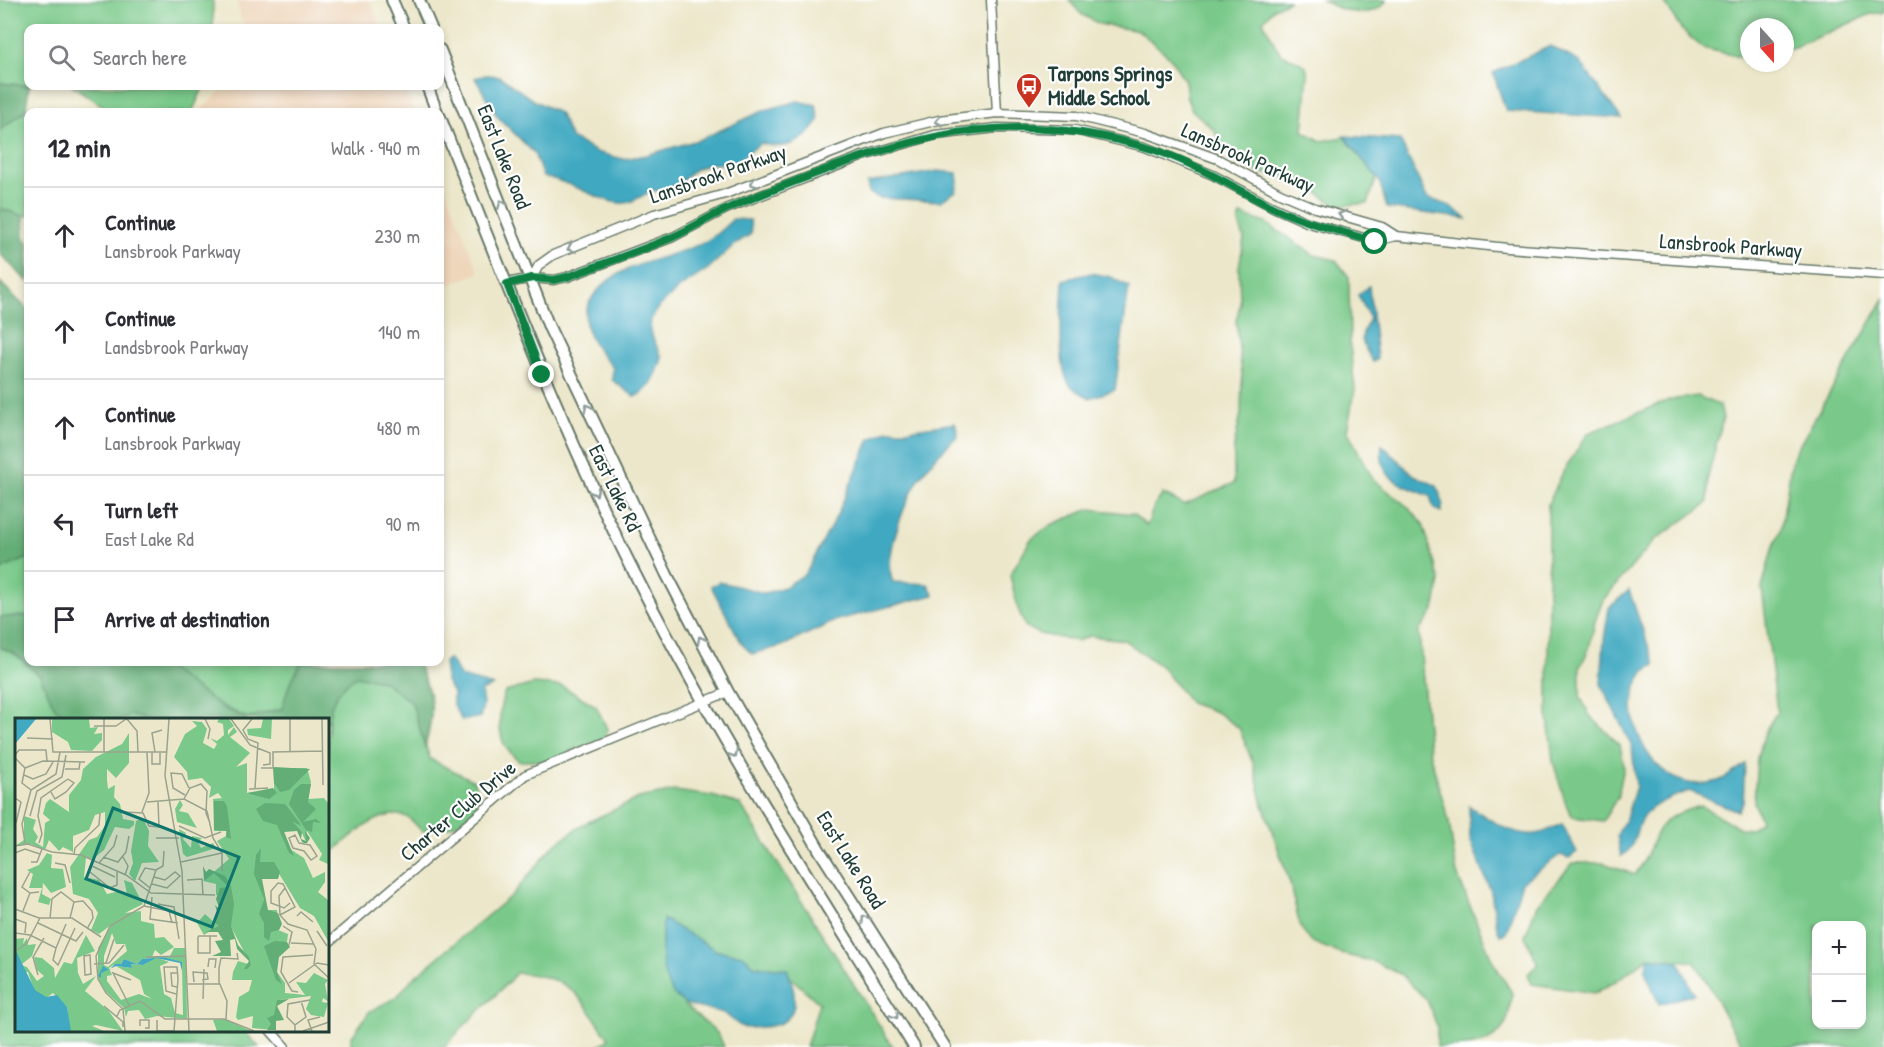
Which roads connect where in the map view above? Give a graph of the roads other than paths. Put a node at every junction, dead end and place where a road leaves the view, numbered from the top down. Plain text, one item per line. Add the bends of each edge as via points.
1 (392, 0) edge
2 (419, 0) edge
3 (991, 0) edge
4 (402, 24) edge
5 (429, 24) edge
6 (444, 60) edge
7 (429, 90) edge
8 (436, 108) edge
9 (997, 114) junction
10 (444, 127) edge
11 (1396, 236) junction
12 (1884, 274) edge
13 (532, 278) junction
14 (507, 284) junction
15 (728, 692) junction
16 (704, 704) junction
17 (328, 943) edge
18 (272, 1032) edge
19 (285, 1047) edge
20 (914, 1047) edge
21 (945, 1047) edge

1 - 4 main road
2 - 5 main road
3 - 9 street
13 -> 6 main road, East Lake Road
7 - 8 main road
11 -> 9 street, Lansbrook Parkway via 1382,227 1315,208 1218,159 1145,133 1077,116
9 -> 13 street, Lansbrook Parkway via 939,120 884,133 724,194 654,214 553,255 539,265
10 - 14 main road, East Lake Rd
11 - 12 street, Lansbrook Parkway via 1507,248
11 - 13 street, Lansbrook Parkway via 1375,242 1310,223 1214,175 1145,147 1075,130 997,128 936,135 884,148 728,208 673,237 567,277
13 - 14 street
15 -> 13 main road, East Lake Rd via 644,529 549,327
14 -> 16 main road, East Lake Rd via 567,433 640,585
15 - 16 street, Charter Club Drive
21 -> 15 main road, East Lake Road via 820,851
16 - 17 street, Charter Club Drive via 525,775
16 -> 20 main road
18 - 19 street

